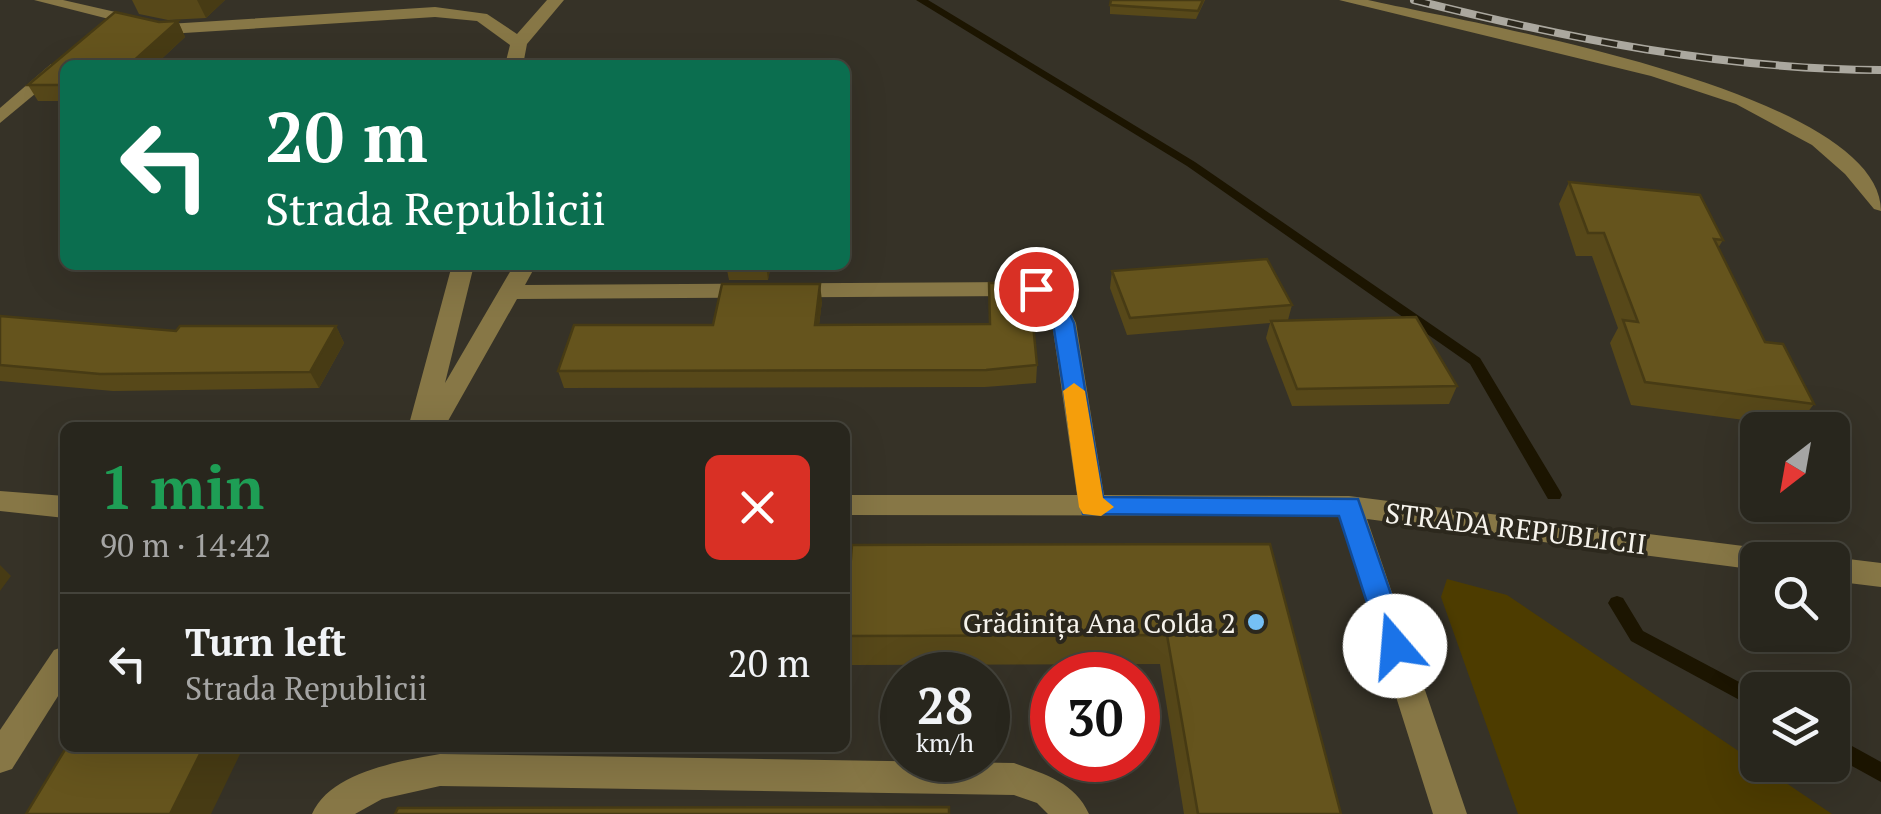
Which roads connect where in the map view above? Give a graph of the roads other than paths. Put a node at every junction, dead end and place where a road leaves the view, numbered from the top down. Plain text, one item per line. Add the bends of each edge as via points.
1 (42, 0) edge
2 (556, 0) edge
3 (1347, 0) edge
4 (113, 18) junction
5 (93, 36) edge
6 (520, 44) junction
7 (70, 56) edge
8 (65, 60) edge
9 (515, 60) edge
10 (60, 65) edge
11 (0, 116) edge
12 (1881, 206) edge
13 (462, 270) edge
14 (522, 270) edge
15 (510, 292) junction
16 (424, 422) edge
17 (434, 422) edge
18 (0, 501) edge
19 (850, 505) edge
20 (1349, 506) junction
21 (60, 507) edge
22 (1092, 507) junction
23 (1740, 557) edge
24 (1850, 571) edge
25 (1881, 575) edge
26 (60, 667) edge
27 (0, 758) edge
28 (329, 814) edge
29 (1072, 814) edge
30 (1450, 814) edge

1 - 4 street
2 - 6 street
3 - 12 street via 1693,81 1825,143
4 - 5 street
4 - 6 street via 168,29 435,12 481,17
6 - 9 street
7 - 8 street
10 - 11 street
13 - 16 street
14 - 15 street
15 - 17 street
15 - 22 street via 1036,289 1054,302 1064,323
18 - 21 street
19 - 22 street, STRADA REPUBLICII
20 - 22 street, STRADA REPUBLICII
20 - 23 street, STRADA REPUBLICII
20 - 30 street
24 - 25 street
26 - 27 street
28 - 29 street via 387,778 440,770 1014,779 1048,791

